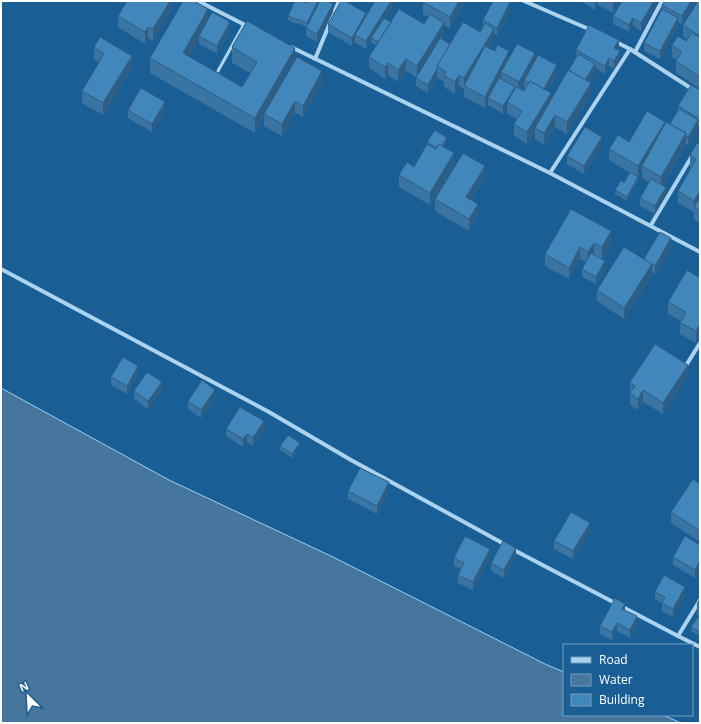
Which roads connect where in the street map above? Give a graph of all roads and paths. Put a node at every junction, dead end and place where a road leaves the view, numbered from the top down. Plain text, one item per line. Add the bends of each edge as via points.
1 (198, 1) edge
2 (339, 1) edge
3 (524, 1) edge
4 (662, 1) edge
5 (244, 24) junction
6 (251, 28) edge
7 (594, 32) edge
8 (612, 40) edge
9 (287, 45) edge
10 (630, 49) junction
11 (635, 52) junction
12 (315, 58) junction
13 (218, 71) edge
14 (700, 94) edge
15 (695, 151) edge
16 (550, 173) junction
17 (651, 225) junction
18 (700, 252) edge
19 (1, 269) edge
20 (700, 343) edge
21 (685, 367) edge
22 (700, 600) edge
23 (678, 636) junction
24 (700, 647) edge

1 - 5 street
2 - 12 street
3 - 7 street
4 - 11 street
5 - 6 street
5 - 13 lane
8 - 10 street
9 - 12 street
10 - 11 street
10 - 16 street
11 - 14 street
12 - 16 street
15 - 17 street
16 - 17 street
17 - 18 street
19 - 23 street via 269,412 501,543
20 - 21 street
22 - 23 street
23 - 24 street

